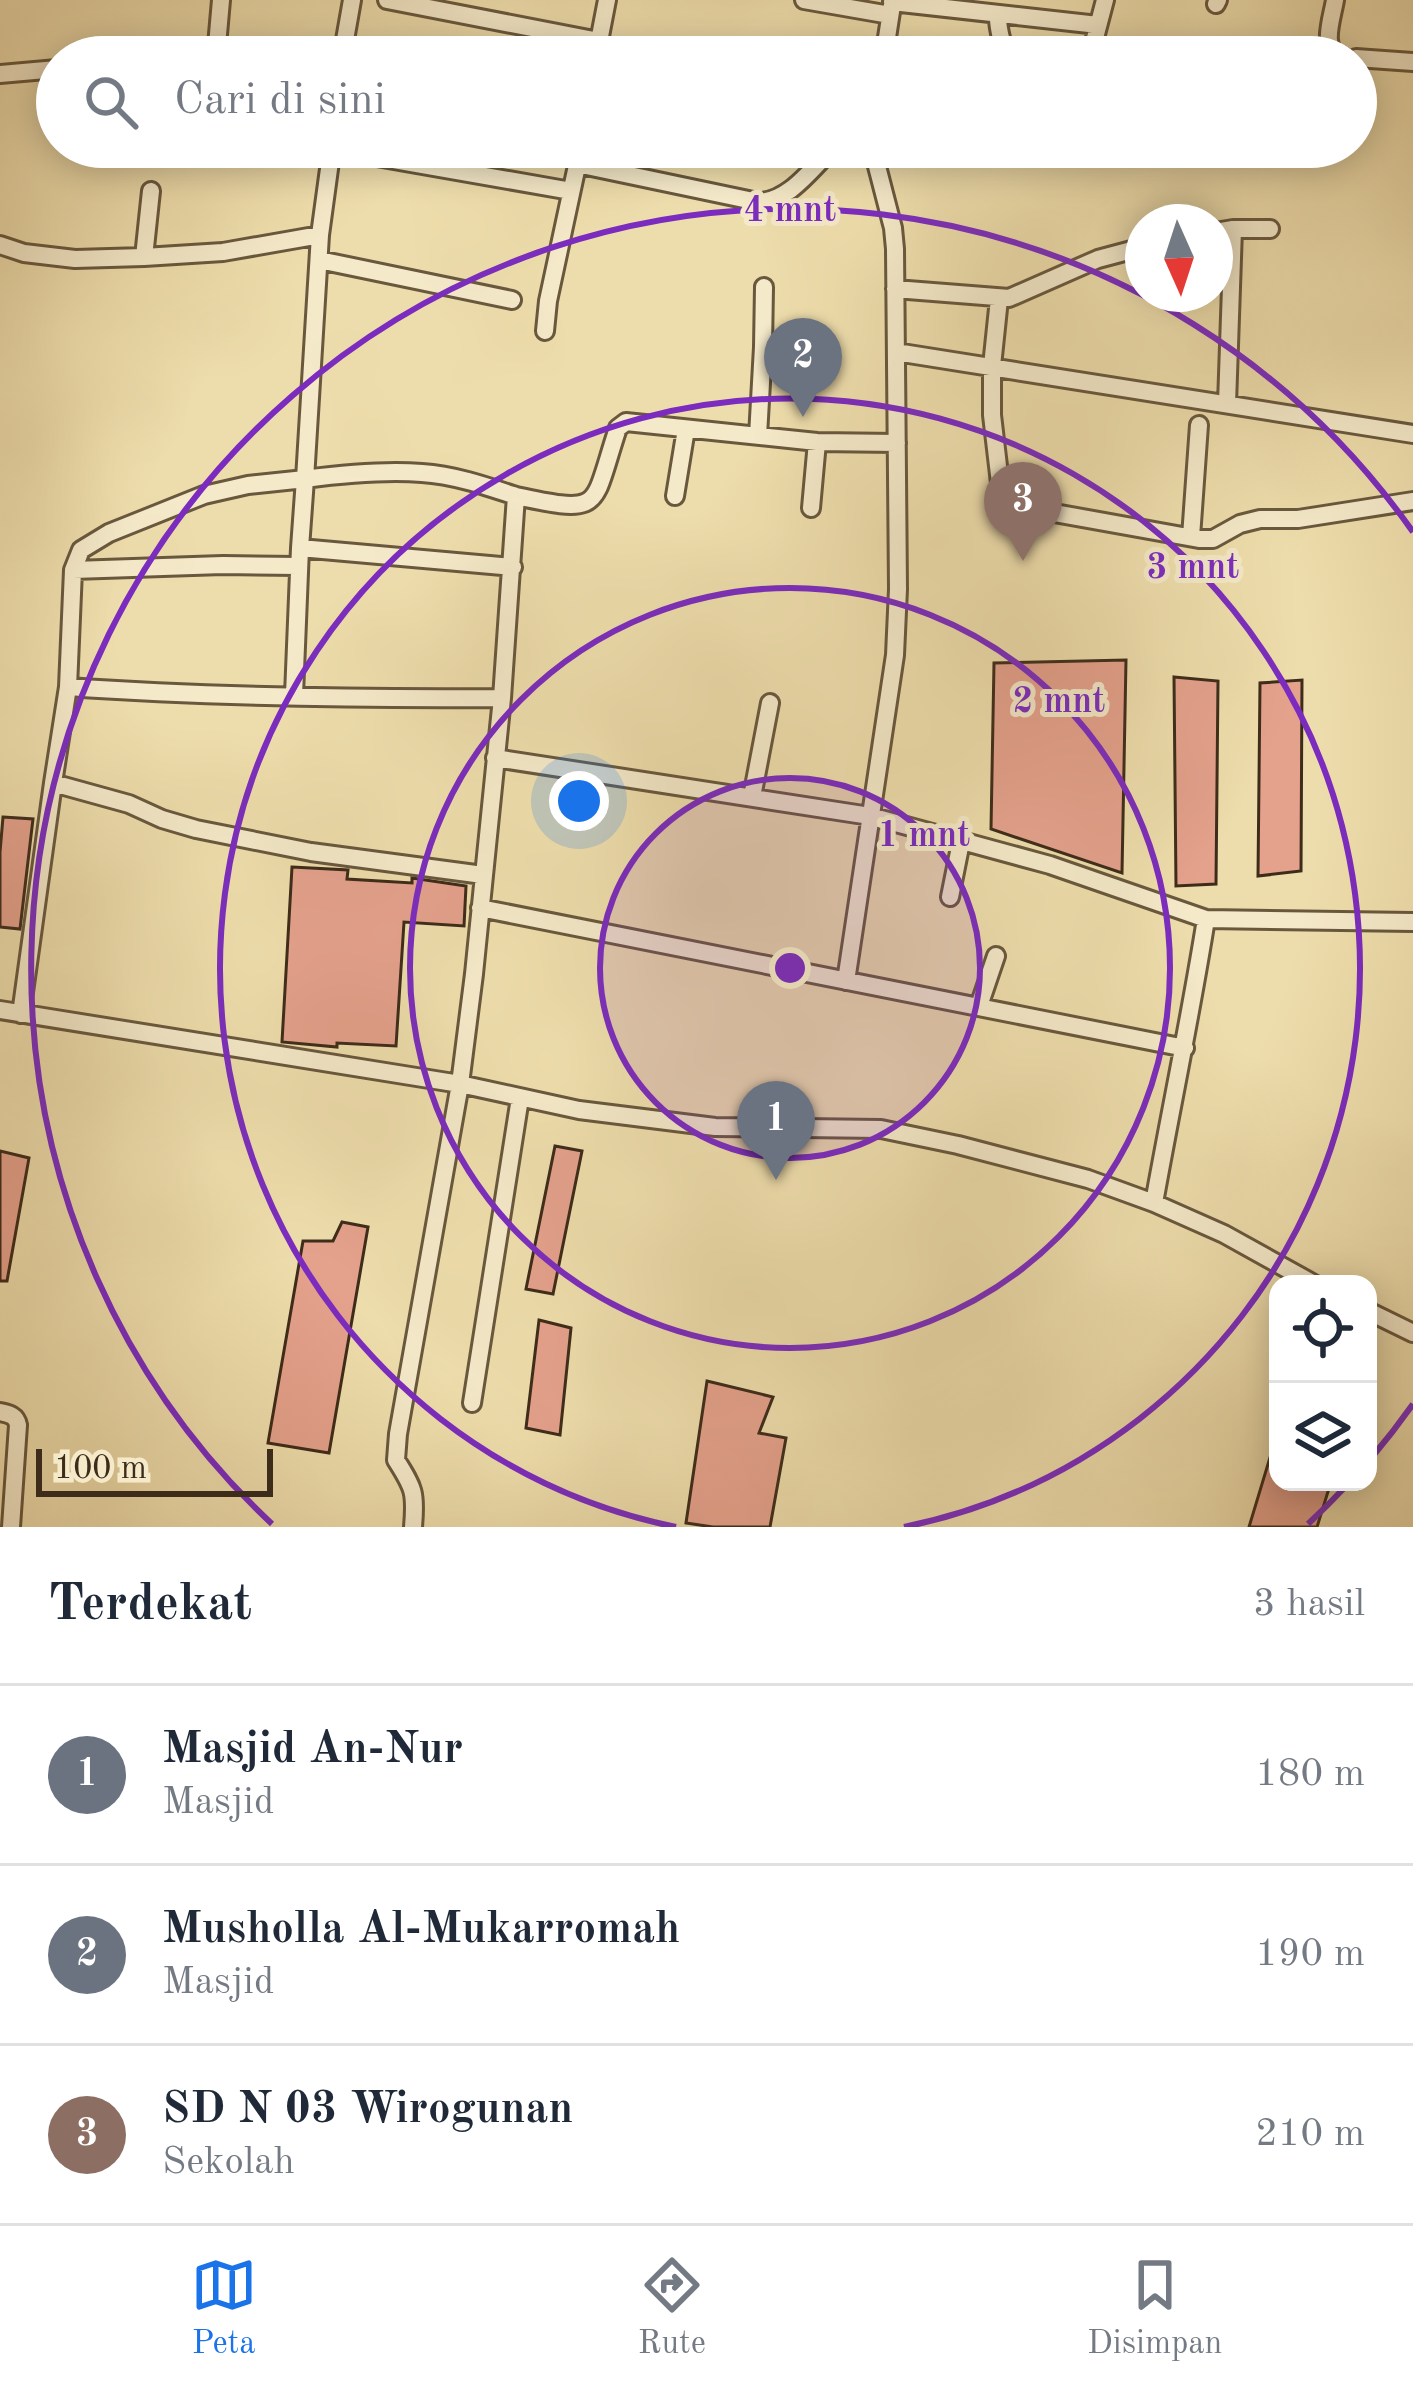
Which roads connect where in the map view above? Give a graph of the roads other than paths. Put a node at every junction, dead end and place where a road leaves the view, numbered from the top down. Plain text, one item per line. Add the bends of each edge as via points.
1 (221, 0) edge
2 (352, 0) edge
3 (388, 0) edge
4 (607, 0) edge
5 (804, 0) edge
6 (1105, 0) edge
7 (1335, 0) edge
8 (892, 6) edge
9 (998, 14) junction
10 (1098, 25) junction
11 (218, 36) edge
12 (346, 36) edge
13 (542, 36) edge
14 (600, 36) edge
15 (887, 36) edge
16 (1000, 36) edge
17 (1095, 36) edge
18 (1329, 36) edge
19 (1377, 59) edge
20 (1413, 62) edge
21 (36, 71) edge
22 (0, 74) edge
23 (329, 168) edge
24 (443, 168) edge
25 (576, 168) edge
26 (629, 168) edge
27 (813, 168) edge
28 (877, 168) edge
29 (151, 191) dead end
30 (571, 191) junction
31 (1270, 229) dead end
32 (1233, 231) edge
33 (320, 236) junction
34 (0, 245) edge
35 (1125, 252) edge
36 (145, 257) junction
37 (319, 260) junction
38 (764, 286) dead end
39 (895, 290) junction
40 (999, 299) junction
41 (512, 300) dead end
42 (1225, 312) edge
43 (544, 331) dead end
44 (763, 347) junction
45 (790, 348) dead end
46 (896, 352) junction
47 (992, 366) junction
48 (1227, 404) junction
49 (1199, 425) dead end
50 (686, 429) junction
51 (1413, 434) edge
52 (758, 436) junction
53 (817, 442) junction
54 (898, 443) junction
55 (306, 465) junction
56 (516, 496) junction
57 (675, 496) dead end
58 (1413, 501) edge
59 (811, 508) dead end
60 (1191, 537) junction
61 (299, 557) junction
62 (512, 566) junction
63 (73, 570) junction
64 (68, 687) junction
65 (294, 695) junction
66 (502, 698) junction
67 (770, 703) dead end
68 (496, 758) junction
69 (53, 783) junction
70 (752, 797) junction
71 (870, 816) junction
72 (961, 842) junction
73 (483, 874) junction
74 (950, 898) dead end
75 (480, 908) junction
76 (1206, 919) junction
77 (1413, 922) edge
78 (995, 956) dead end
79 (846, 981) junction
80 (979, 1006) junction
81 (0, 1010) edge
82 (21, 1013) junction
83 (1185, 1048) junction
84 (460, 1084) junction
85 (520, 1098) junction
86 (1154, 1203) junction
87 (1298, 1275) edge
88 (1377, 1315) edge
89 (1413, 1333) edge
90 (472, 1403) dead end
91 (0, 1412) edge
92 (7, 1483) edge
93 (11, 1527) edge
94 (413, 1527) edge

1 - 11 street
2 - 12 street
3 - 13 street
4 - 14 street
5 - 8 street
6 - 10 street
7 - 18 street
8 - 9 street
8 - 15 street
9 - 10 street
9 - 16 street
10 - 17 street
19 - 20 street
21 - 22 street
23 - 33 street
24 - 30 street
25 - 30 street
26 - 27 street via 771,202
28 - 39 street via 893,228
29 - 36 street
30 - 43 street
31 - 32 street
33 - 36 street
33 - 37 street
34 - 36 street via 75,259
35 - 40 street
37 - 41 street
37 - 55 street
38 - 44 street
39 - 40 street
39 - 46 street
40 - 47 street
42 - 48 street
44 - 45 street
44 - 52 street
46 - 47 street
46 - 54 street
47 - 48 street
47 - 60 street via 1001,500
48 - 51 street
49 - 60 street
50 - 52 street
50 - 56 street via 621,424 598,489 580,507
50 - 57 street
52 - 53 street
53 - 54 street
53 - 59 street
54 - 71 street via 895,655
55 - 56 street via 422,473
55 - 61 street
55 - 63 street via 109,533 81,550
56 - 62 street
58 - 60 street via 1260,519 1213,539
61 - 62 street
61 - 63 street
61 - 65 street
62 - 66 street
63 - 64 street
64 - 65 street
64 - 69 street
65 - 66 street
66 - 68 street
67 - 70 street
68 - 70 street
68 - 73 street
69 - 73 street via 196,830
69 - 82 street
70 - 71 street
71 - 72 street
71 - 79 street
72 - 74 street
72 - 76 street
73 - 75 street
75 - 79 street
75 - 84 street
76 - 77 street
76 - 83 street
78 - 80 street
79 - 80 street
80 - 83 street
81 - 82 street
82 - 84 street
83 - 86 street
84 - 85 street
84 - 94 street via 398,1434 396,1460 413,1488
85 - 86 street via 715,1126 881,1130 1007,1156
85 - 90 street
86 - 87 street
88 - 89 street
91 - 92 street via 18,1425
92 - 93 street

